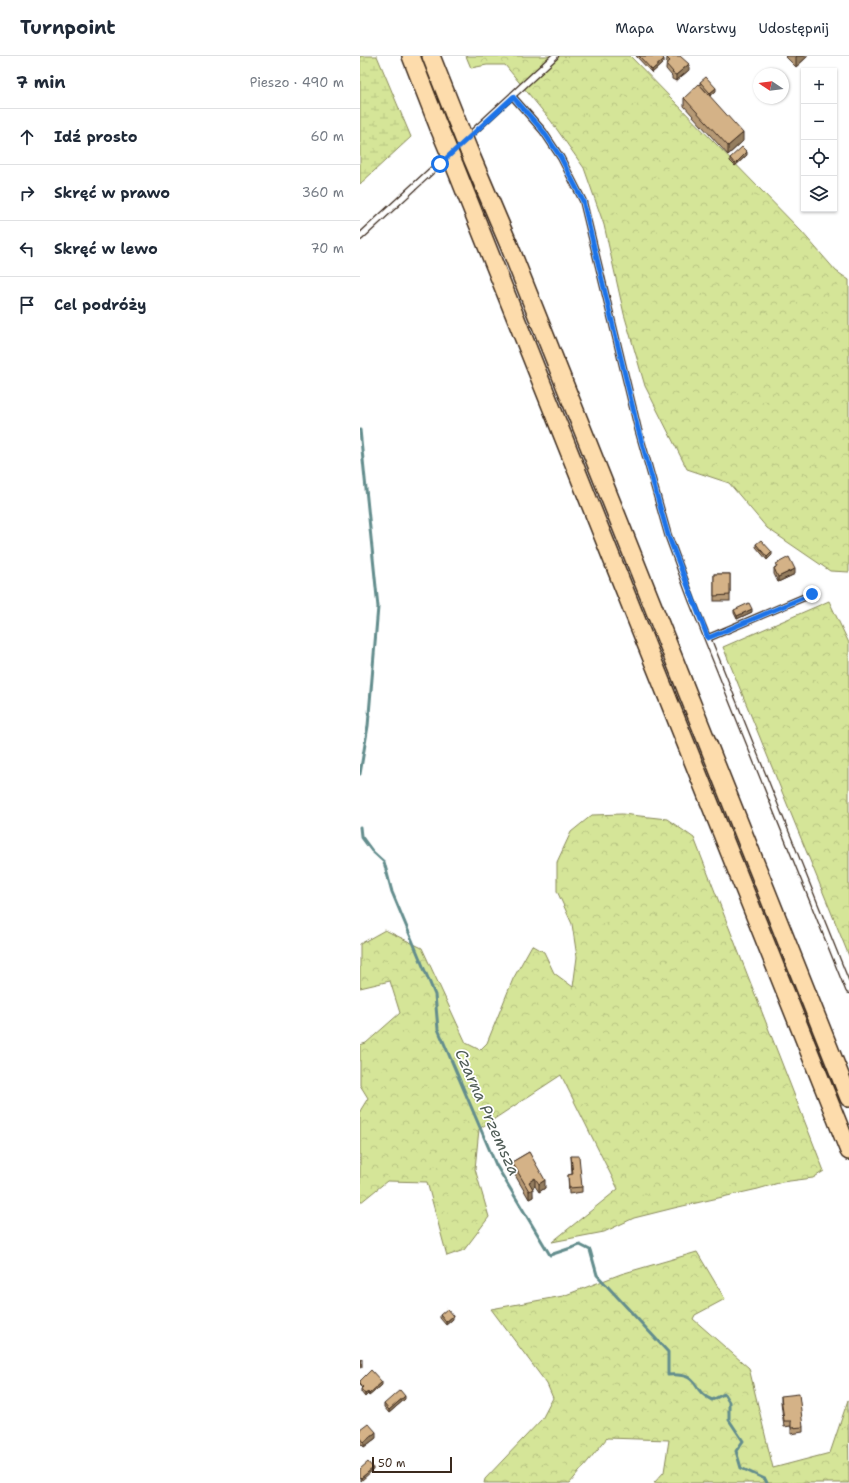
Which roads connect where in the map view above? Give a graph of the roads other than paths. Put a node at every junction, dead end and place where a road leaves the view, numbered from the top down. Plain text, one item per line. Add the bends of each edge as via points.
1 (411, 56) edge
2 (431, 56) edge
3 (556, 56) edge
4 (513, 97) junction
5 (360, 237) edge
6 (812, 594) dead end
7 (708, 638) junction
8 (849, 990) edge
9 (849, 1098) edge
10 (849, 1151) edge

1 - 10 main road, bridge
2 - 9 main road, bridge
3 - 4 lane
4 - 5 lane
4 - 7 lane via 543,131 583,201 638,429 668,535
6 - 7 lane
7 - 8 lane

